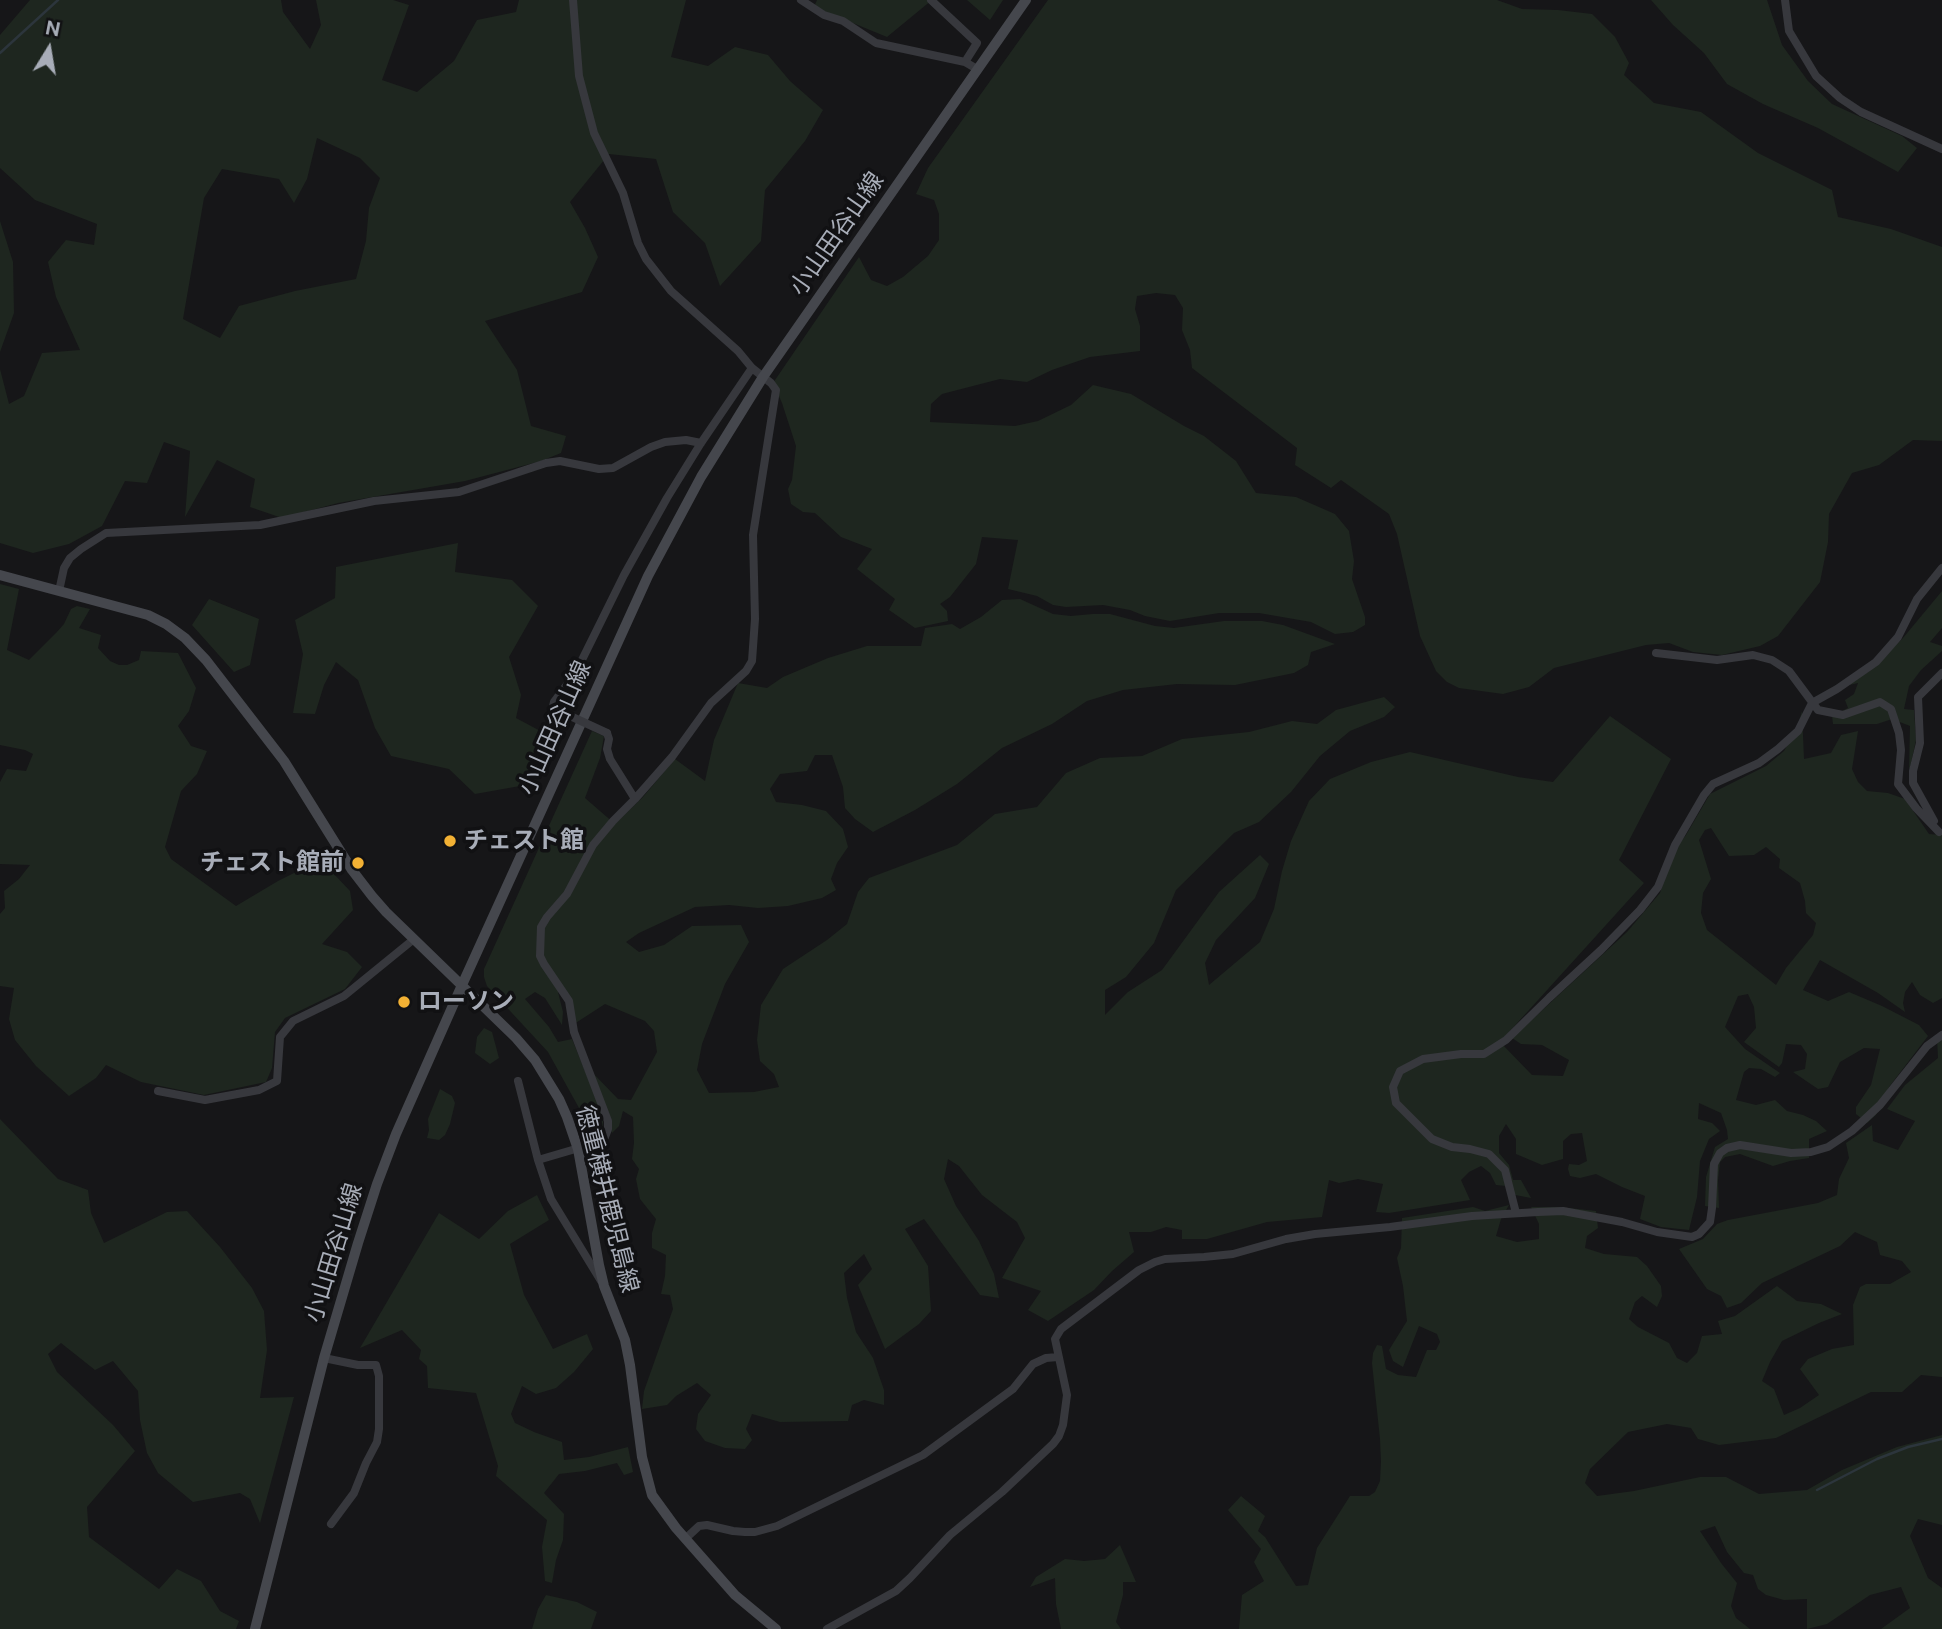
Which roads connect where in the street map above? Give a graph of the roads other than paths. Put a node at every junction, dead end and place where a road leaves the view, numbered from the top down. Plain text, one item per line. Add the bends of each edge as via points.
1 (573, 0) edge
2 (801, 0) edge
3 (931, 0) edge
4 (1026, 0) edge
5 (1785, 0) edge
6 (965, 62) junction
7 (977, 69) junction
8 (1942, 149) edge
9 (752, 368) junction
10 (763, 377) junction
11 (701, 443) junction
12 (1942, 568) edge
13 (0, 575) edge
14 (59, 591) junction
15 (1656, 653) dead end
16 (1942, 673) edge
17 (1812, 703) junction
18 (635, 799) junction
19 (1941, 833) edge
20 (414, 939) junction
21 (462, 985) junction
22 (1942, 1035) edge
23 (518, 1082) dead end
24 (158, 1091) dead end
25 (578, 1149) junction
26 (538, 1160) junction
27 (1516, 1213) junction
28 (604, 1286) junction
29 (1058, 1357) junction
30 (324, 1358) junction
31 (331, 1524) dead end
32 (685, 1538) junction
33 (255, 1629) edge
34 (776, 1629) edge
35 (827, 1629) edge

1 - 9 street via 579,76 588,112 623,192 638,243 656,274
2 - 6 street via 876,43
3 - 6 street via 976,43
4 - 7 main road, 小山田谷山線
5 - 8 street via 1789,31 1816,76 1861,111
6 - 7 street
7 - 10 main road, 小山田谷山線
9 - 10 street
9 - 11 street
10 - 18 street via 776,390 753,534 752,661 711,703
10 - 21 main road, 小山田谷山線 via 701,477 648,576
11 - 14 street via 665,442 613,468 546,463 459,492 374,501 260,525 106,533 70,558
11 - 18 street, bridge via 553,706 607,733 610,759
12 - 17 street via 1876,662
13 - 14 main road, 徳重横井鹿児島線
14 - 20 main road, 徳重横井鹿児島線 via 148,615 185,638 284,761 352,870
15 - 17 street via 1717,660 1753,655 1772,660 1789,671
16 - 19 street via 1918,697 1920,743 1913,771 1913,783
17 - 19 street via 1818,710 1843,715 1880,702 1891,709 1901,750 1898,784
17 - 27 street via 1798,731 1778,749 1713,784 1675,845 1658,887 1640,910 1506,1040 1484,1054 1423,1059 1400,1071 1394,1087 1396,1102 1432,1139 1489,1154 1505,1170
18 - 25 street via 593,845 540,933 540,956 569,1001 574,1032 608,1121 605,1137
20 - 21 main road, 徳重横井鹿児島線
20 - 24 street via 344,996 293,1021 280,1037 277,1081 259,1090 205,1100
21 - 25 main road, 徳重横井鹿児島線 via 535,1060 559,1099
21 - 30 main road, 小山田谷山線 via 377,1184
22 - 27 street via 1927,1046 1880,1105 1828,1147 1791,1153 1741,1145 1720,1153 1714,1164 1710,1222 1692,1237 1563,1212
23 - 26 street
25 - 26 street
25 - 28 main road, 徳重横井鹿児島線
26 - 28 street via 551,1199
27 - 29 street via 1315,1234 1233,1254 1155,1262 1062,1329 1055,1339
28 - 32 main road, 徳重横井鹿児島線 via 625,1340 648,1483 657,1504
29 - 32 street via 1033,1364 1013,1389 922,1455 777,1527 745,1532 707,1525
29 - 35 street via 1067,1395 1059,1436 1053,1444 950,1535 896,1591
30 - 31 street via 376,1365 379,1376 377,1442 354,1493
30 - 33 main road, 小山田谷山線
32 - 34 main road, 徳重横井鹿児島線 via 735,1595

